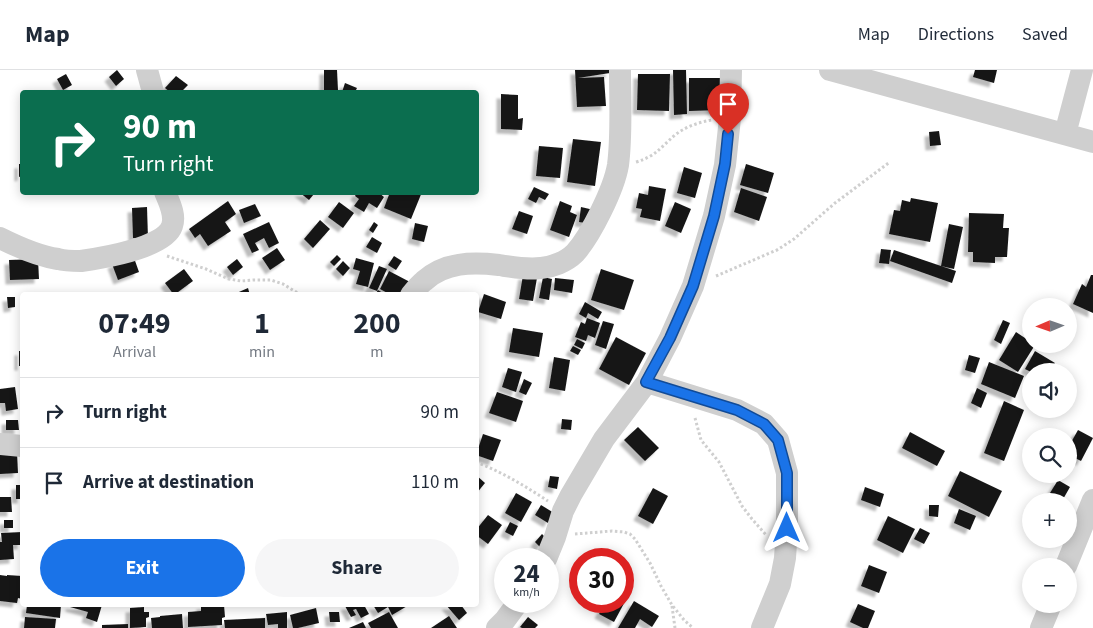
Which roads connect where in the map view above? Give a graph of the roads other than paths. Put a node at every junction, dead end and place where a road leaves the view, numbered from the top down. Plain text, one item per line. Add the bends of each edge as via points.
1 (147, 70) edge
2 (620, 70) edge
3 (731, 70) edge
4 (830, 70) edge
5 (1082, 70) edge
6 (899, 79) edge
7 (152, 90) edge
8 (1066, 134) junction
9 (1093, 142) edge
10 (166, 195) edge
11 (0, 238) edge
12 (414, 292) edge
13 (646, 382) junction
14 (0, 444) edge
15 (20, 446) edge
16 (1093, 500) edge
17 (550, 548) edge
18 (1069, 558) edge
19 (510, 613) edge
20 (1046, 613) edge
21 (497, 628) edge
22 (762, 628) edge
23 (1040, 628) edge

1 - 7 street
2 - 12 street via 617,166 591,231 574,254 559,264 540,268 481,263 452,265 430,276
3 - 13 street via 725,164 714,216 693,286
4 - 6 street
5 - 8 street
6 - 8 street
8 - 9 street
10 - 11 street via 173,213 173,225 159,240 143,248 79,261 58,260
13 - 17 street via 604,439 571,495
13 - 22 street via 737,410 764,424 778,440 787,473 786,558 780,584
14 - 15 street
16 - 18 street
19 - 21 street
20 - 23 street

